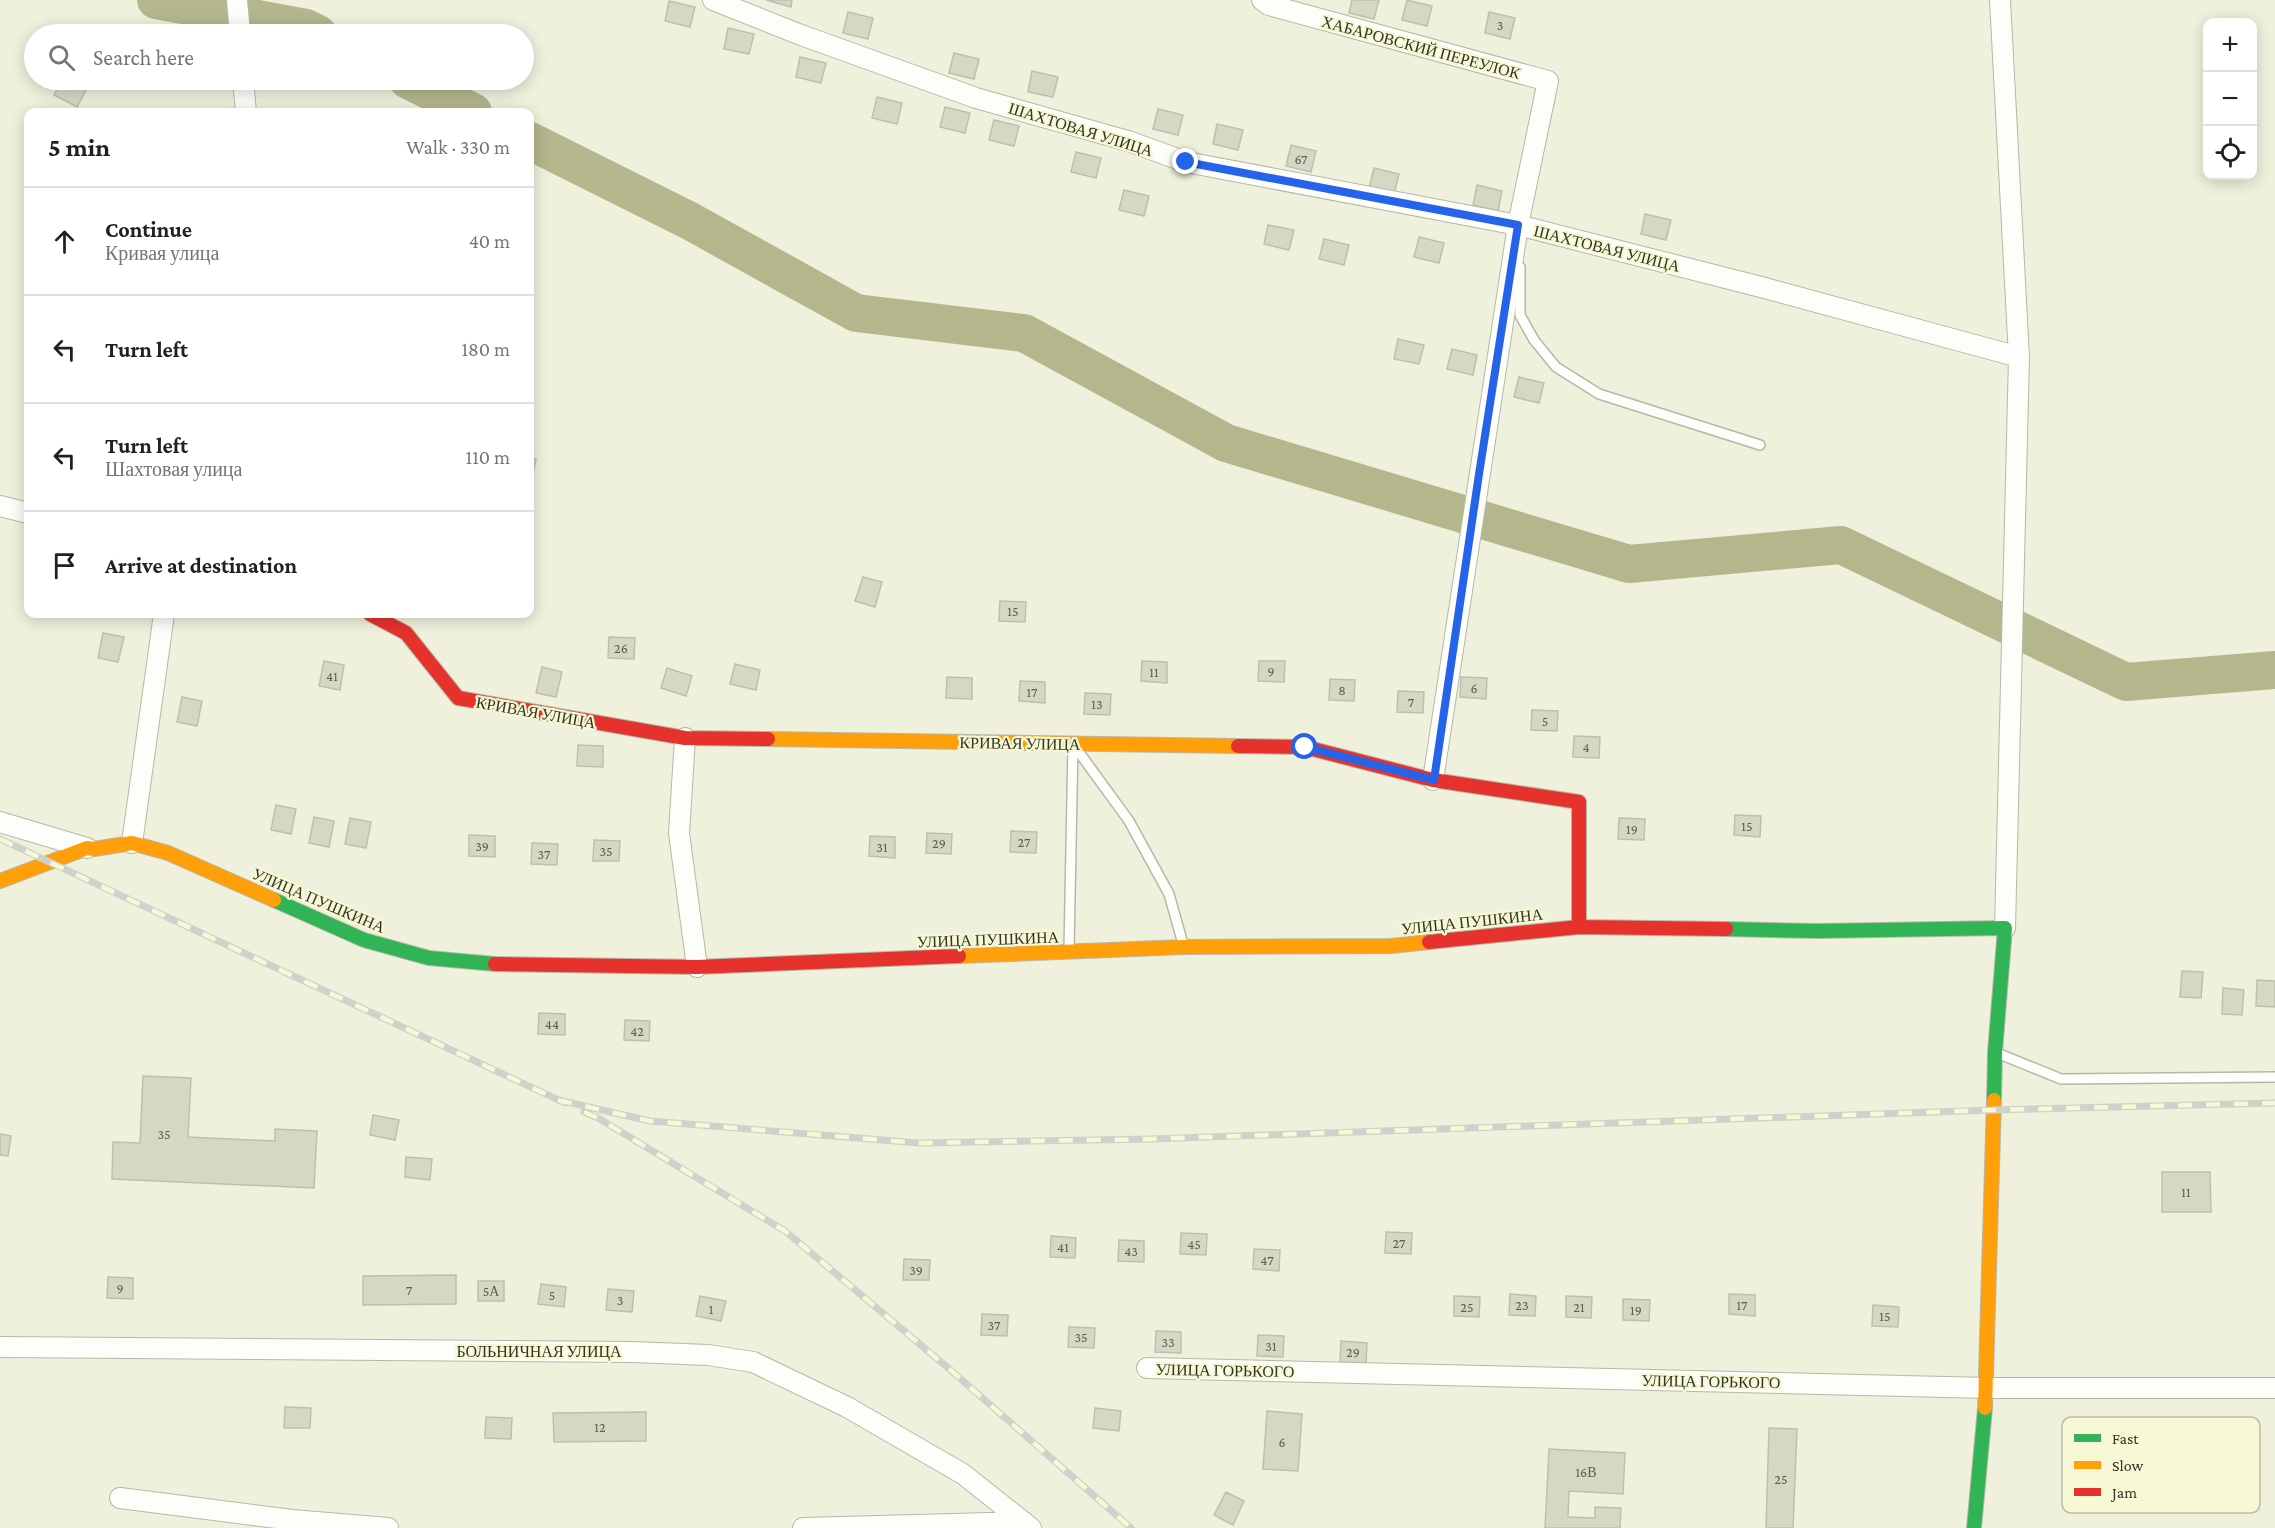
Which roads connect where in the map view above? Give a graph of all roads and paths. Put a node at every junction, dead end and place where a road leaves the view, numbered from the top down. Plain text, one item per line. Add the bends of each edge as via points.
1 (237, 0) edge
2 (713, 0) edge
3 (1262, 0) edge
4 (2000, 0) edge
5 (239, 24) edge
6 (244, 90) edge
7 (246, 108) edge
8 (1518, 225) junction
9 (2019, 357) junction
10 (1760, 445) dead end
11 (0, 506) edge
12 (24, 512) edge
13 (163, 618) edge
14 (377, 618) edge
15 (685, 738) junction
16 (1073, 744) junction
17 (1434, 780) junction
18 (0, 822) edge
19 (132, 843) junction
20 (87, 848) junction
21 (0, 882) edge
22 (1579, 927) junction
23 (2005, 928) junction
24 (1184, 946) junction
25 (1069, 953) junction
26 (697, 967) junction
27 (1995, 1052) junction
28 (2275, 1077) edge
29 (0, 1347) edge
30 (1147, 1368) dead end
31 (1987, 1388) junction
32 (2275, 1388) edge
33 (120, 1498) dead end
34 (1028, 1525) edge
35 (388, 1528) edge
36 (802, 1528) edge
37 (1974, 1528) edge

1 - 5 street
2 - 8 street, ШАХТОВАЯ УЛИЦА via 976,98 1128,141 1186,162
3 - 8 street, ХАБАРОВСКИЙ ПЕРЕУЛОК via 1548,81
4 - 9 street
6 - 7 street
8 - 9 street, ШАХТОВАЯ УЛИЦА
8 - 10 lane via 1520,315 1556,368 1599,394
8 - 17 street
9 - 23 street
11 - 12 street
13 - 19 street
14 - 15 main road, КРИВАЯ УЛИЦА via 406,633 458,698
15 - 16 main road, КРИВАЯ УЛИЦА
15 - 26 street via 679,833
16 - 17 main road, КРИВАЯ УЛИЦА via 1305,747
16 - 24 lane via 1130,821 1169,894
16 - 25 lane
17 - 22 main road, КРИВАЯ УЛИЦА via 1579,802
18 - 20 street
19 - 20 main road, УЛИЦА ПУШКИНА
19 - 26 main road, УЛИЦА ПУШКИНА via 168,853 364,940 429,958 492,964
20 - 21 main road, УЛИЦА ПУШКИНА
22 - 23 main road, УЛИЦА ПУШКИНА via 1817,931
22 - 24 main road, УЛИЦА ПУШКИНА via 1391,946
23 - 27 main road
24 - 25 main road, УЛИЦА ПУШКИНА
25 - 26 main road, УЛИЦА ПУШКИНА
27 - 28 lane via 2061,1079
27 - 31 main road
29 - 34 street, БОЛЬНИЧНАЯ УЛИЦА via 708,1354 753,1362 847,1407 963,1474
30 - 31 street, УЛИЦА ГОРЬКОГО
31 - 32 street, УЛИЦА ГОРЬКОГО
31 - 37 main road
33 - 35 street
34 - 36 street

